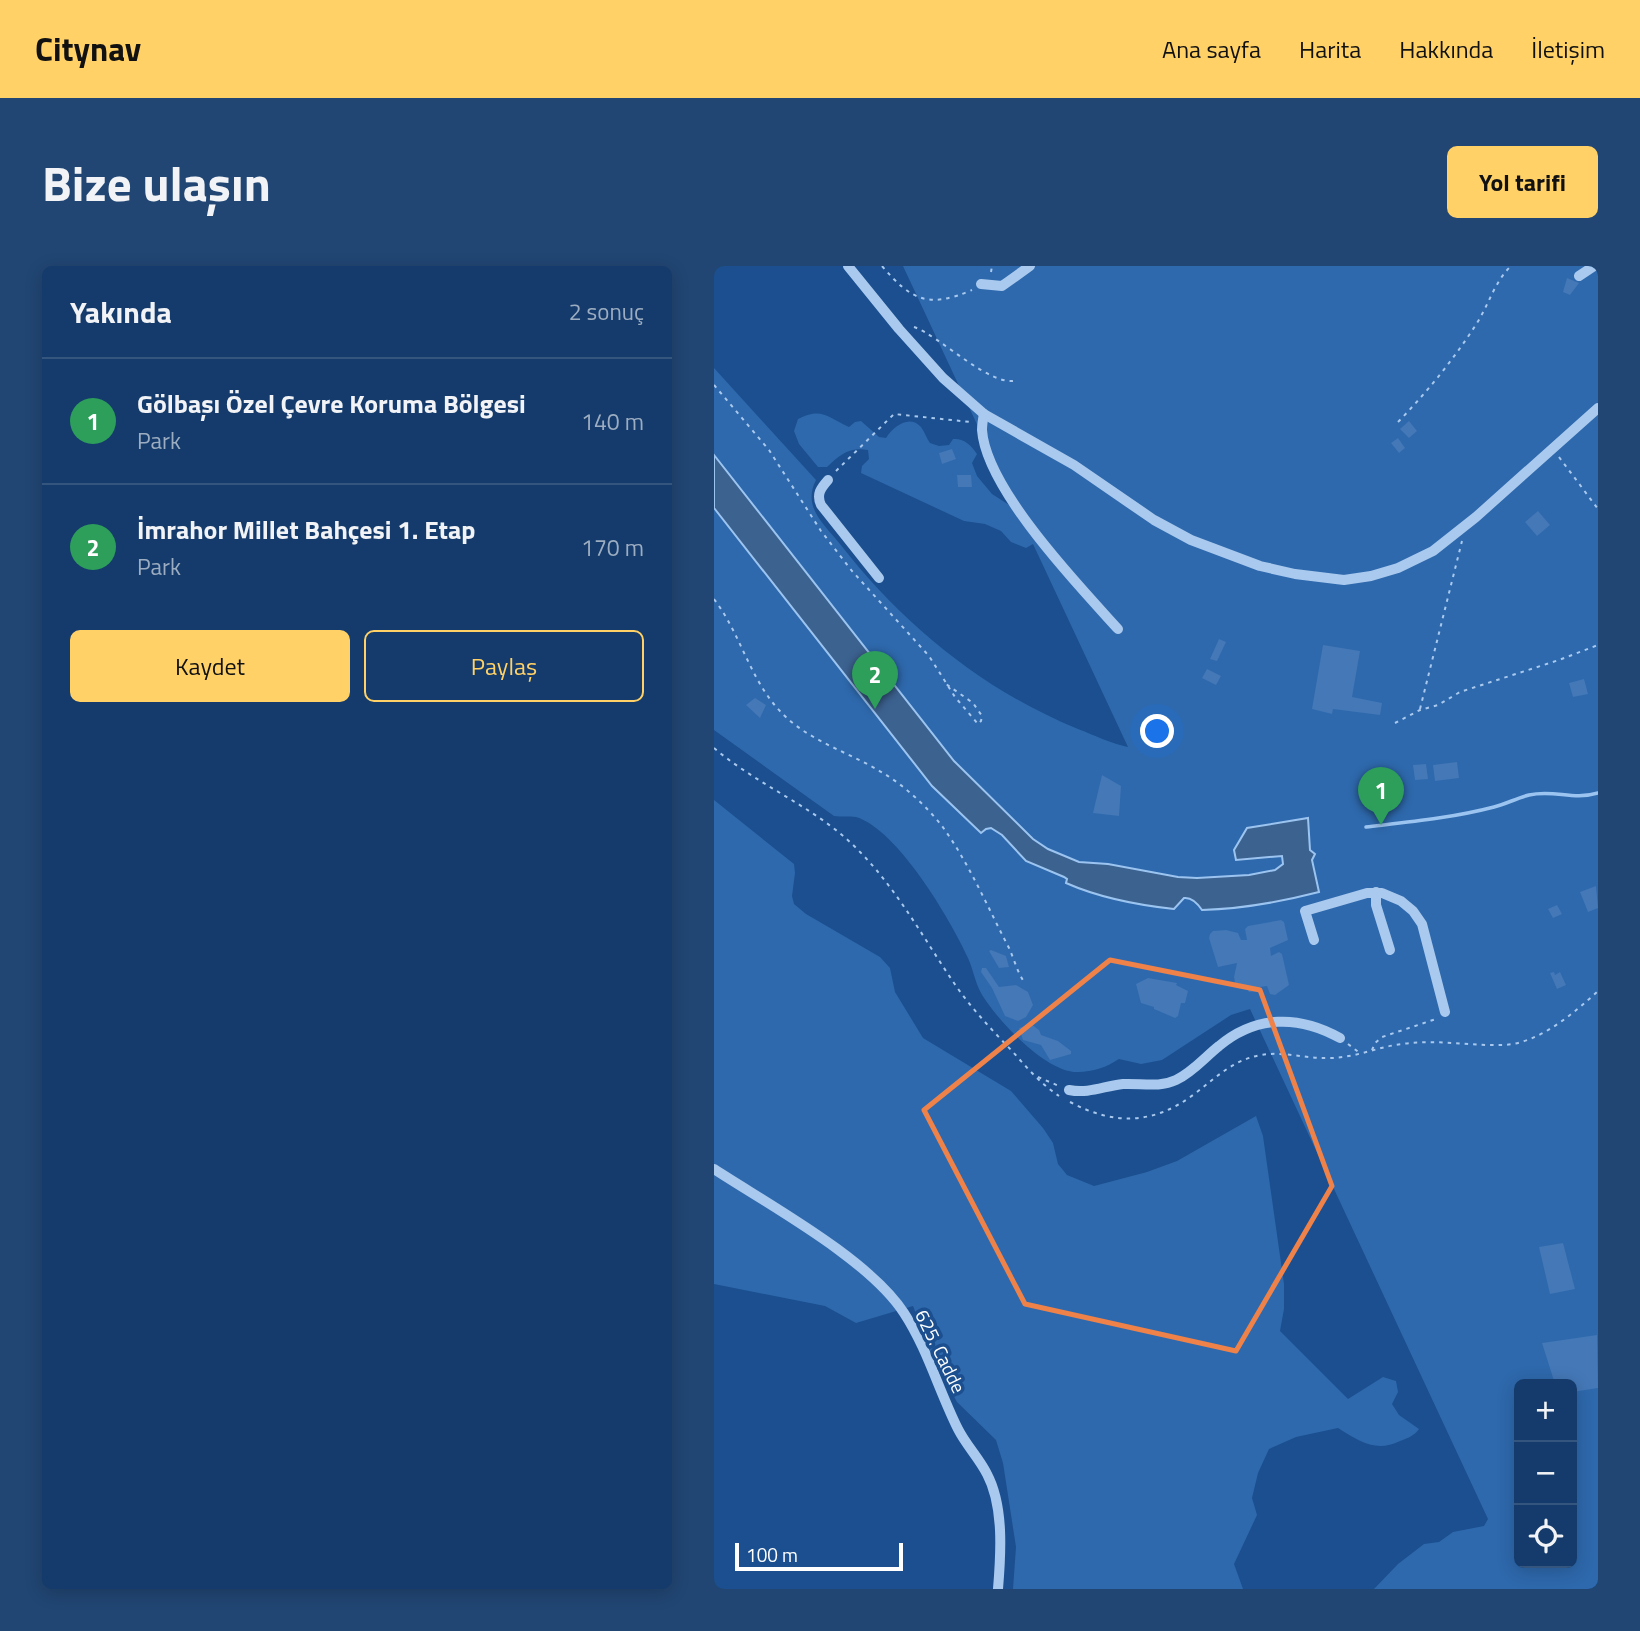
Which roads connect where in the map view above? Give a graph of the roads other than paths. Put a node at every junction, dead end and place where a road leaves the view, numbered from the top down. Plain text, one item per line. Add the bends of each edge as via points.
1 (848, 266) edge
2 (1030, 266) edge
3 (1594, 266) edge
4 (1579, 276) dead end
5 (981, 284) road end
6 (1598, 408) edge
7 (983, 419) junction
8 (828, 480) road end
9 (879, 578) dead end
10 (1118, 629) dead end
11 (1376, 892) junction
12 (1314, 940) dead end
13 (1390, 950) dead end
14 (1445, 1012) road end
15 (1340, 1038) road end
16 (1069, 1090) road end
17 (714, 1169) edge
18 (998, 1589) edge

1 - 7 street
2 - 5 street via 1008,284
3 - 4 street
6 - 7 street via 1433,551 1398,568 1344,580 1260,566 1200,544 1154,520 1074,465
7 - 10 street via 985,444 1011,498 1070,577
8 - 9 street via 820,490 821,505
11 - 12 street via 1305,911
11 - 13 street
11 - 14 street via 1401,901 1419,919
15 - 16 street via 1299,1022 1262,1024 1228,1039 1170,1082
17 - 18 street, 625. Cadde via 852,1261 903,1312 959,1430 992,1487 999,1540

